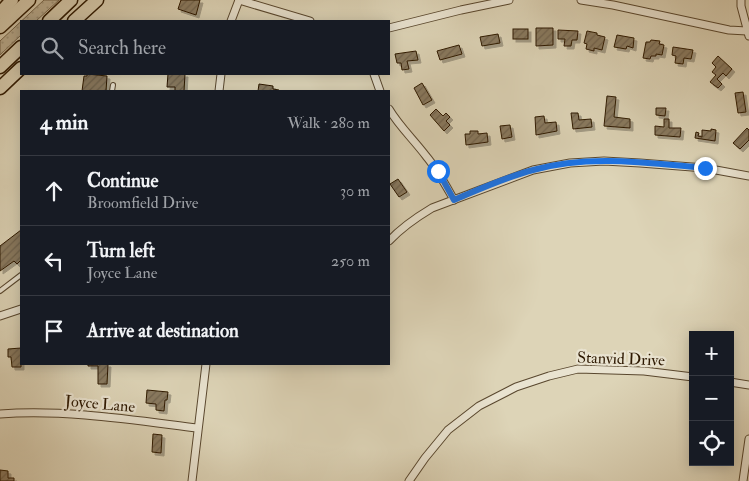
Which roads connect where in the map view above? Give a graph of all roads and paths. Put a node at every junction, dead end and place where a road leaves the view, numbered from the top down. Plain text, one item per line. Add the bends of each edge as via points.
1 (12, 0) edge
2 (29, 0) edge
3 (71, 0) edge
4 (97, 0) edge
5 (239, 0) edge
6 (509, 0) edge
7 (581, 0) edge
8 (741, 0) edge
9 (613, 2) edge
10 (0, 13) edge
11 (50, 20) edge
12 (75, 20) edge
13 (231, 20) edge
14 (307, 20) edge
15 (0, 27) edge
16 (390, 28) edge
17 (748, 33) edge
18 (20, 48) edge
19 (0, 67) edge
20 (20, 69) edge
21 (221, 75) edge
22 (374, 75) edge
23 (113, 84) dead end
24 (0, 88) edge
25 (112, 90) edge
26 (219, 90) edge
27 (380, 90) edge
28 (390, 111) edge
29 (749, 176) edge
30 (454, 200) junction
31 (390, 240) edge
32 (20, 276) edge
33 (0, 291) edge
34 (20, 309) edge
35 (0, 316) edge
36 (206, 365) edge
37 (689, 377) edge
38 (734, 383) edge
39 (749, 385) edge
40 (0, 414) edge
41 (197, 428) junction
42 (749, 439) edge
43 (192, 481) edge
44 (409, 481) edge
45 (743, 481) edge

1 - 10 highway
2 - 15 highway
3 - 11 highway
4 - 12 highway
5 - 13 street
5 - 14 street
6 - 16 street
7 - 9 street
8 - 17 street
9 - 17 street
18 - 19 highway
20 - 24 highway
21 - 26 street
22 - 27 street
23 - 25 lane
28 - 30 street via 438,171
29 - 30 street via 640,162 570,163 533,170
30 - 31 street via 420,215
32 - 33 lane
34 - 35 street
36 - 41 street
37 - 44 street, Stanvid Drive via 578,369 516,387 479,406 448,430
38 - 39 street
40 - 41 street, Joyce Lane via 59,414
41 - 43 street
42 - 45 street

